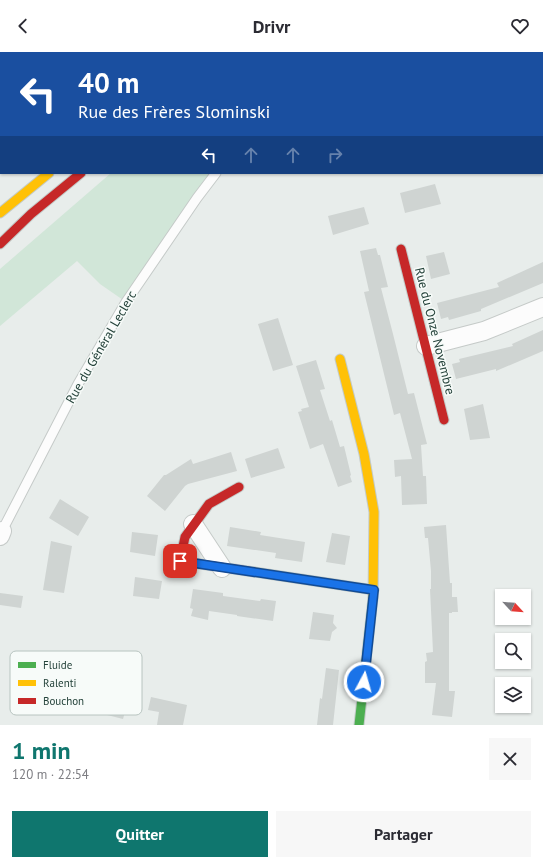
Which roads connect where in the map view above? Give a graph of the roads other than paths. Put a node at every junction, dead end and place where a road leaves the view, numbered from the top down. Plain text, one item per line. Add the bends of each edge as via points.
1 (47, 174) edge
2 (80, 174) edge
3 (215, 174) edge
4 (0, 213) edge
5 (0, 244) edge
6 (401, 249) dead end
7 (543, 307) edge
8 (426, 346) junction
9 (340, 359) dead end
10 (444, 420) dead end
11 (239, 487) dead end
12 (193, 524) junction
13 (1, 534) edge
14 (222, 568) junction
15 (374, 590) junction
16 (359, 725) edge

1 - 4 main road
2 - 5 main road via 31,214
3 - 13 lane, Rue du Général Leclerc via 126,302 78,384
6 - 8 main road, Rue du Onze Novembre
7 - 8 street via 484,331
8 - 10 main road, Rue du Onze Novembre
9 - 15 main road via 364,454 374,512
11 - 12 main road via 209,504
12 - 14 street
12 - 14 main road via 185,537 180,561
14 - 15 main road
15 - 16 main road

